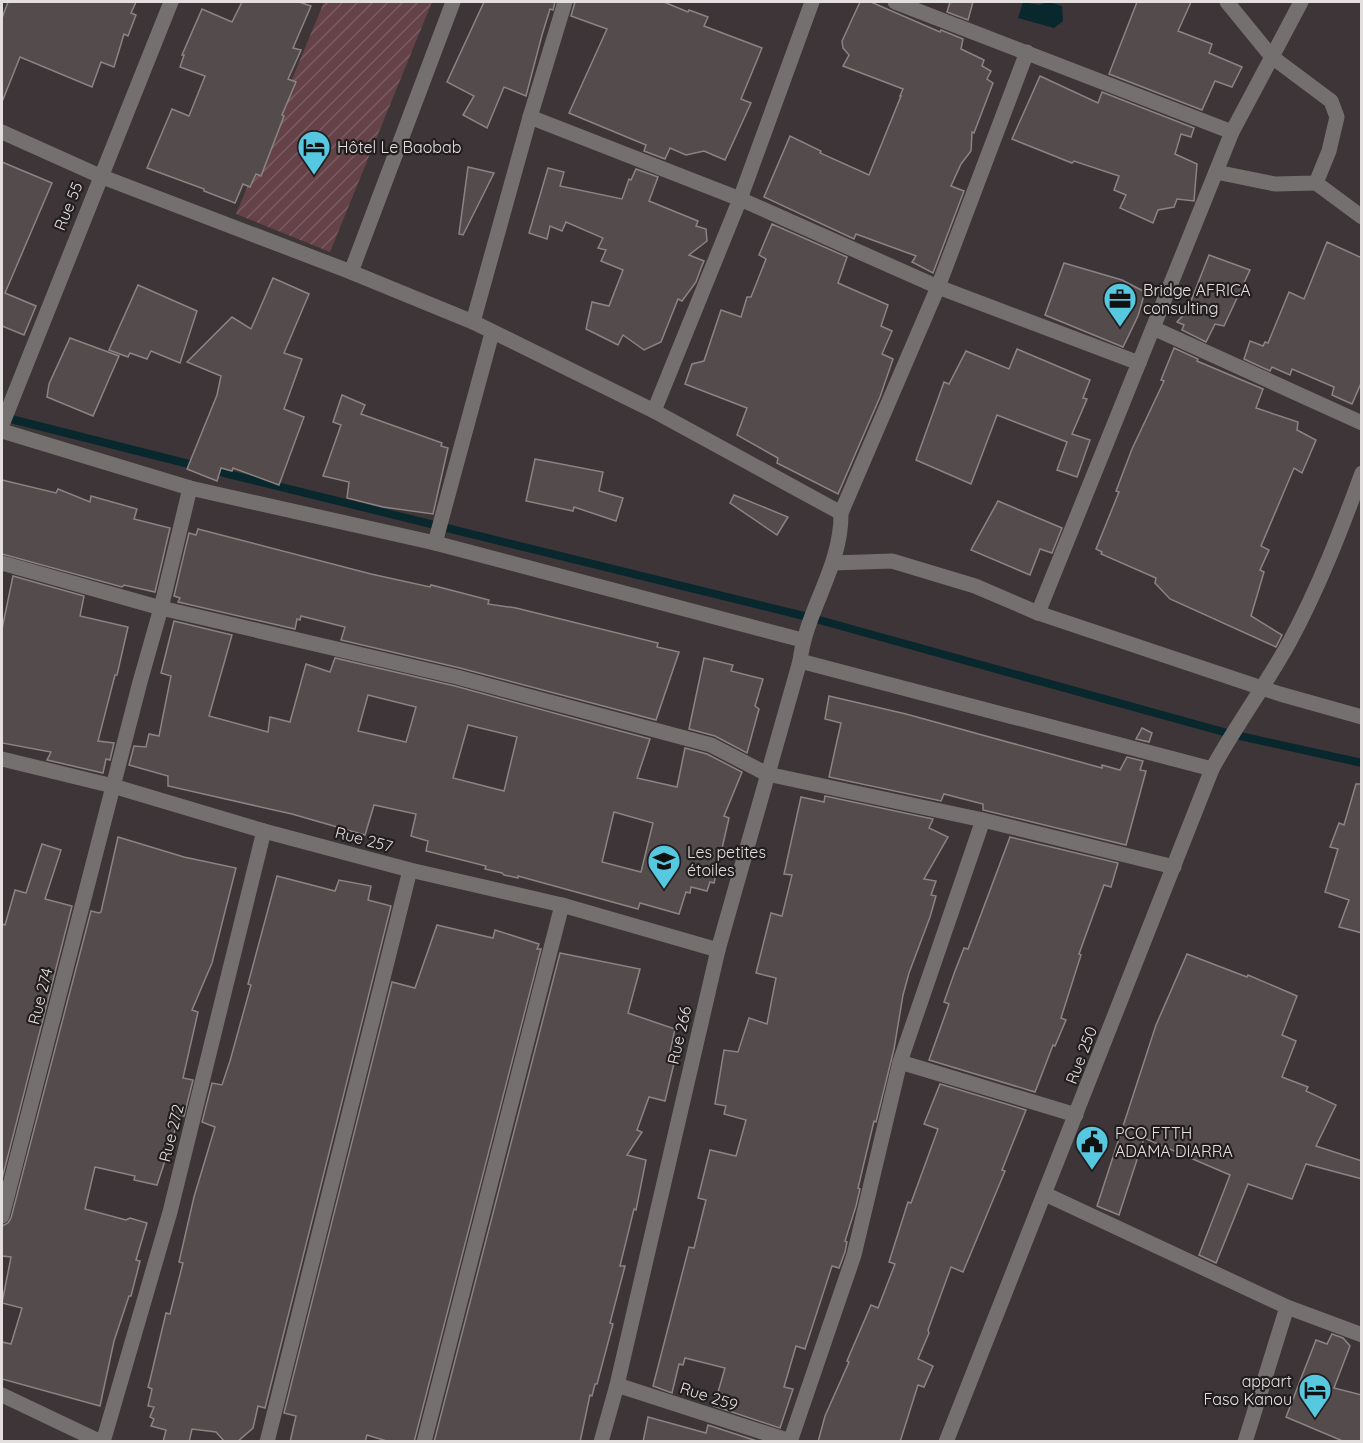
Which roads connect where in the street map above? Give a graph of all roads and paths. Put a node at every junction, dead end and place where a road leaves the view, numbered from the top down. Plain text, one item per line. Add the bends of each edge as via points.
1 (171, 2) edge
2 (453, 2) edge
3 (565, 2) edge
4 (812, 2) edge
5 (895, 2) edge
6 (1227, 2) edge
7 (1301, 2) edge
8 (1027, 52) junction
9 (1272, 57) junction
10 (531, 117) junction
11 (2, 132) edge
12 (1232, 132) junction
13 (1216, 172) junction
14 (100, 176) junction
15 (1316, 183) junction
16 (740, 199) junction
17 (1362, 218) edge
18 (351, 272) junction
19 (938, 287) junction
20 (473, 322) junction
21 (1153, 328) junction
22 (492, 333) junction
23 (1139, 363) junction
24 (654, 411) junction
25 (1362, 423) edge
26 (2, 425) edge
27 (2, 430) edge
28 (1362, 473) edge
29 (190, 488) junction
30 (841, 513) junction
31 (435, 543) junction
32 (2, 563) edge
33 (833, 563) junction
34 (161, 608) junction
35 (1038, 613) junction
36 (802, 640) junction
37 (800, 661) junction
38 (1263, 688) junction
39 (1362, 717) edge
40 (2, 759) edge
41 (1212, 769) junction
42 (767, 774) junction
43 (113, 786) junction
44 (983, 820) junction
45 (264, 831) junction
46 (1174, 867) junction
47 (410, 870) junction
48 (562, 904) junction
49 (718, 950) junction
50 (900, 1062) junction
51 (1076, 1115) junction
52 (1045, 1194) junction
53 (2, 1215) edge
54 (1287, 1307) junction
55 (1362, 1335) edge
56 (616, 1385) junction
57 (2, 1395) edge
58 (790, 1441) edge
59 (102, 1442) edge
60 (267, 1442) edge
61 (424, 1442) edge
62 (601, 1442) edge
63 (946, 1442) edge
64 (1245, 1442) edge

1 - 14 street, Rue 55
2 - 18 street
3 - 10 street
4 - 16 street
5 - 8 street
6 - 9 street
7 - 9 street
8 - 12 street
8 - 19 street, Rue 266
9 - 12 street
9 - 15 street via 1331,101 1337,117
10 - 16 street
10 - 20 street
11 - 14 street
12 - 13 street
13 - 15 street via 1275,184
13 - 21 street
14 - 18 street
14 - 26 street, Rue 55
15 - 17 street
16 - 19 street
16 - 24 street
18 - 20 street
19 - 23 street
19 - 30 street, Rue 266
20 - 22 street
21 - 23 street
21 - 25 street
22 - 24 street
22 - 31 street
23 - 35 street
24 - 30 street
27 - 29 street
28 - 38 street, Rue 250 via 1330,558
29 - 31 street
29 - 34 street, Rue 274
30 - 33 street, Rue 266
31 - 36 street
32 - 34 street
33 - 35 street via 892,561 975,586
33 - 36 street, Rue 266
34 - 42 street via 458,677 711,746
34 - 43 street, Rue 274
35 - 38 street
36 - 37 street, Rue 266
37 - 41 street
37 - 42 street, Rue 266
38 - 39 street
38 - 41 street, Rue 250
40 - 43 street, Rue 257
41 - 46 street, Rue 250
42 - 44 street
42 - 49 street, Rue 266
43 - 45 street, Rue 257
43 - 53 street, Rue 274
44 - 46 street
44 - 50 street
45 - 47 street, Rue 257
45 - 59 street, Rue 272 via 170,1212
46 - 51 street, Rue 250
47 - 48 street, Rue 257
47 - 60 street
48 - 49 street, Rue 257
48 - 61 street
49 - 56 street, Rue 266
50 - 51 street
50 - 58 street via 854,1255
51 - 52 street, Rue 250
52 - 54 street
52 - 63 street, Rue 250
54 - 55 street
54 - 64 street
56 - 58 street, Rue 259
56 - 62 street, Rue 266
57 - 59 street

